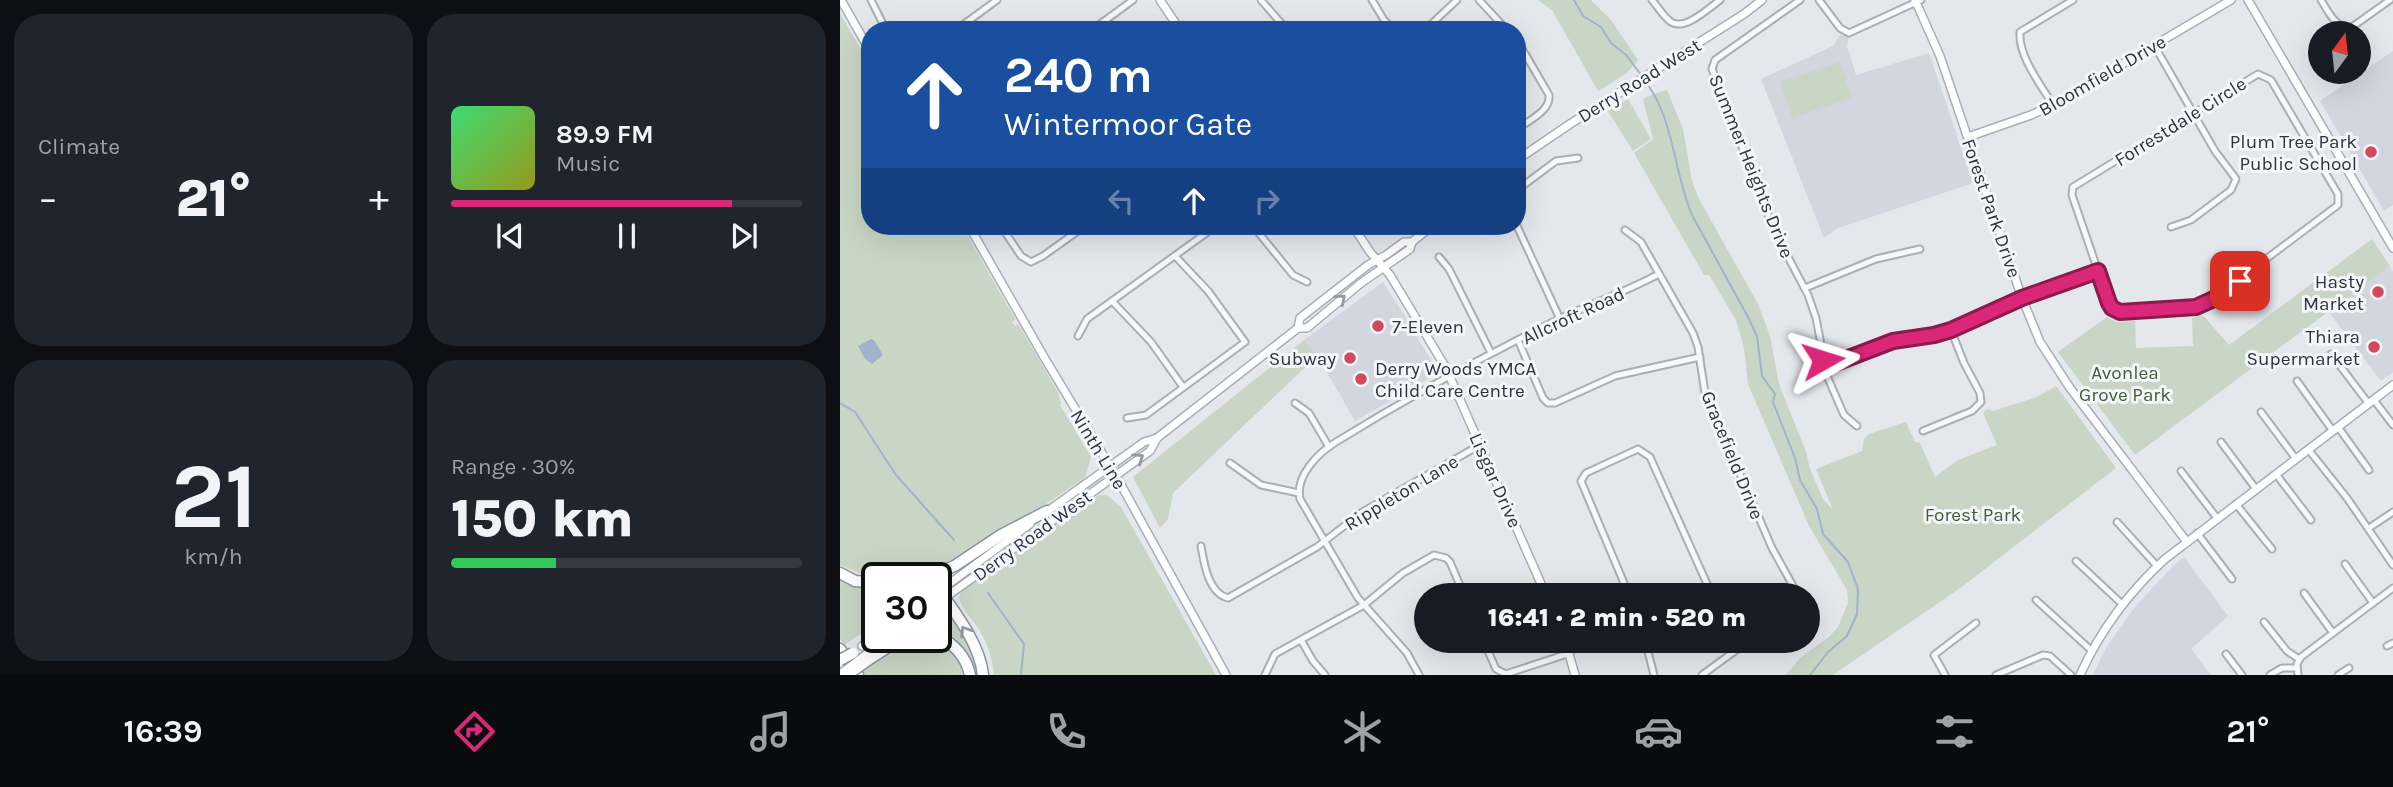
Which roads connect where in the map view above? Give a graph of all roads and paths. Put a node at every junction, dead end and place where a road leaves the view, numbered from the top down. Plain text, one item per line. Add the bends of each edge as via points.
1 (841, 0) edge
2 (871, 0) edge
3 (996, 0) edge
4 (1133, 0) edge
5 (1160, 0) edge
6 (1261, 0) edge
7 (1372, 0) edge
8 (1457, 0) edge
9 (1479, 0) edge
10 (1652, 0) edge
11 (1720, 0) edge
12 (1762, 0) edge
13 (1800, 0) edge
14 (1819, 0) edge
15 (2073, 0) edge
16 (2231, 0) edge
17 (2248, 0) edge
18 (2321, 0) edge
19 (2390, 0) edge
20 (1918, 1) edge
21 (882, 21) edge
22 (968, 21) edge
23 (1104, 21) edge
24 (1174, 21) edge
25 (1279, 21) edge
26 (1385, 21) edge
27 (1435, 21) edge
28 (1499, 21) edge
29 (861, 35) edge
30 (2154, 45) junction
31 (1526, 55) edge
32 (2053, 105) junction
33 (2194, 114) junction
34 (1526, 122) edge
35 (1968, 137) junction
36 (1526, 154) edge
37 (1578, 158) dead end
38 (1526, 183) edge
39 (2171, 227) dead end
40 (1625, 230) dead end
41 (974, 235) edge
42 (1007, 235) edge
43 (1072, 235) edge
44 (1204, 235) edge
45 (1260, 235) edge
46 (1360, 235) edge
47 (1421, 235) edge
48 (1521, 235) edge
49 (1412, 242) junction
50 (1920, 248) dead end
51 (2393, 248) edge
52 (1176, 257) junction
53 (1439, 257) dead end
54 (1378, 260) junction
55 (1384, 268) junction
56 (2098, 271) junction
57 (1659, 274) junction
58 (1307, 282) dead end
59 (1805, 288) junction
60 (2022, 298) junction
61 (1112, 301) junction
62 (1560, 319) junction
63 (1298, 328) junction
64 (1951, 330) junction
65 (1078, 336) dead end
66 (1518, 340) junction
67 (1492, 353) junction
68 (2332, 354) dead end
69 (1700, 357) junction
70 (1825, 367) junction
71 (1450, 375) junction
72 (2297, 381) dead end
73 (2393, 385) edge
74 (1183, 387) junction
75 (2371, 402) junction
76 (1295, 403) dead end
77 (2261, 412) dead end
78 (1127, 418) dead end
79 (2393, 425) edge
80 (1857, 426) dead end
81 (2335, 429) junction
82 (1923, 431) dead end
83 (1157, 438) junction
84 (2221, 442) dead end
85 (1480, 445) junction
86 (1329, 447) junction
87 (2308, 449) junction
88 (2296, 459) junction
89 (1230, 463) dead end
90 (1110, 466) junction
91 (2369, 470) dead end
92 (2181, 471) dead end
93 (2276, 474) junction
94 (1115, 475) junction
95 (2256, 489) junction
96 (1298, 493) junction
97 (2236, 503) junction
98 (1047, 511) junction
99 (2393, 512) edge
100 (2217, 518) junction
101 (2311, 520) dead end
102 (2117, 522) dead end
103 (2369, 528) junction
104 (2197, 533) junction
105 (1324, 542) junction
106 (2187, 542) junction
107 (1201, 546) dead end
108 (2272, 549) dead end
109 (2076, 561) dead end
110 (2345, 564) dead end
111 (2393, 565) edge
112 (2157, 566) junction
113 (952, 567) edge
114 (840, 573) edge
115 (2232, 579) dead end
116 (861, 582) edge
117 (1458, 583) edge
118 (1541, 583) edge
119 (1624, 583) edge
120 (1707, 583) edge
121 (1791, 583) edge
122 (952, 587) edge
123 (952, 588) edge
124 (2393, 588) edge
125 (2304, 593) dead end
126 (2036, 600) dead end
127 (2373, 603) junction
128 (2122, 604) junction
129 (1364, 605) junction
130 (952, 615) edge
131 (2264, 622) dead end
132 (1976, 623) dead end
133 (2333, 633) junction
134 (1301, 640) junction
135 (952, 646) edge
136 (861, 647) edge
137 (840, 649) edge
138 (2092, 651) junction
139 (853, 653) joint
140 (871, 653) edge
141 (873, 653) edge
142 (1489, 653) edge
143 (1570, 653) joint
144 (1648, 653) edge
145 (1731, 653) edge
146 (2226, 654) dead end
147 (869, 655) junction
148 (2300, 659) junction
149 (840, 662) edge
150 (2349, 668) dead end
151 (2297, 672) edge
152 (840, 674) edge
153 (846, 675) edge
154 (858, 675) edge
155 (970, 675) edge
156 (983, 675) edge
157 (1226, 675) edge
158 (1265, 675) edge
159 (1325, 675) edge
160 (1419, 675) edge
161 (1576, 675) edge
162 (1654, 675) edge
163 (1702, 675) edge
164 (1945, 675) edge
165 (1996, 675) edge
166 (2071, 675) edge
167 (2080, 675) edge
168 (2242, 675) edge
169 (2270, 675) edge
170 (2338, 675) edge

1 - 29 street
2 - 21 street
3 - 22 street
4 - 23 street
5 - 24 street
6 - 25 street
7 - 26 street
8 - 27 street
9 - 28 street
10 - 11 street via 1678,24
12 - 36 street, Derry Road West
13 - 59 street, Summer Heights Drive via 1715,60 1712,69 1774,230
14 - 20 street via 1849,33
15 - 32 street via 2019,35 2028,62
16 - 30 street, Bloomfield Drive
17 - 51 street
18 - 19 street via 2339,26 2346,27
20 - 35 street, Forest Park Drive
30 - 32 street, Bloomfield Drive
30 - 33 street
31 - 34 street via 1550,101
32 - 35 street, Bloomfield Drive
33 - 39 street via 2236,183 2191,220
33 - 56 street, Forrestdale Circle via 2073,187
33 - 56 street, Forrestdale Circle via 2252,76 2267,77 2338,194 2337,205 2218,297 2196,307 2116,311
35 - 60 street, Forest Park Drive
37 - 38 street via 1556,161
40 - 57 street, Gracefield Drive via 1641,242
41 - 90 street, Ninth Line
42 - 43 street via 1031,262
44 - 52 street
45 - 58 street via 1293,275
46 - 54 street, Lisgar Drive
47 - 49 street, Derry Road West
48 - 62 street
49 - 54 street, Derry Road West via 1404,242
49 - 55 street, Derry Road West via 1410,249
50 - 59 street via 1876,258
52 - 61 street
52 - 74 street via 1245,342
53 - 67 street
54 - 55 street, Lisgar Drive
54 - 63 street, Derry Road West via 1300,318
63 -> 55 street, Derry Road West via 1307,328
55 - 71 street, Lisgar Drive
56 - 60 street
57 - 62 street, Allcroft Road
57 - 69 street, Gracefield Drive via 1693,333
59 - 70 street
60 - 64 street
60 - 106 street, Forest Park Drive via 2054,365
61 - 65 street via 1087,319
61 - 74 street via 1152,342
62 - 66 street, Allcroft Road
63 - 83 street, Derry Road West
64 - 70 street via 1893,341
64 - 82 street via 1981,402 1972,411
66 - 67 street, Allcroft Road
66 - 69 street via 1549,403 1615,376
67 - 71 street, Allcroft Road
68 - 75 street
69 - 121 street, Gracefield Drive via 1705,393
70 - 80 street via 1844,415
71 - 85 street, Lisgar Drive
71 - 86 street, Allcroft Road
72 - 81 street
73 - 75 street
74 - 78 street via 1146,415
75 - 79 street
75 - 81 street
76 - 86 street via 1309,413
77 - 88 street
81 - 87 street
81 - 91 street
83 - 90 street, Derry Road West
94 -> 83 street, Derry Road West via 1150,451
84 - 95 street
85 - 105 street, Rippleton Lane via 1361,513
85 - 118 street, Lisgar Drive
86 - 96 street, Allcroft Road via 1312,461
87 - 88 street
87 - 103 street
88 - 93 street
89 - 96 street via 1261,485
90 - 94 street, Ninth Line
90 - 98 street, Derry Road West
92 - 100 street
93 - 95 street
93 - 101 street
94 - 123 street, Derry Road West
94 - 157 street, Ninth Line
95 - 97 street
96 - 105 street
97 - 100 street
97 - 108 street
98 - 113 highway
98 - 122 street, Derry Road West
99 - 103 street
100 - 104 street
102 - 112 street
103 - 111 street
104 - 106 street
104 - 115 street
105 - 107 street, Rippleton Lane via 1228,598 1216,591
105 - 129 street
106 - 112 street
109 - 128 street
110 - 127 street
112 - 128 street
114 - 116 highway
117 - 129 street via 1446,558 1434,555
119 - 120 street via 1581,481 1586,473 1637,449 1650,457
124 - 127 street
125 - 133 street
126 - 138 street
127 - 133 street
128 - 138 street
129 - 134 street
129 - 160 street via 1407,653
156 -> 130 highway via 973,643
131 - 148 street via 2287,651
132 - 164 street via 1934,655
133 - 148 street
134 - 158 street via 1275,654
134 - 159 street
135 - 155 highway via 965,658
136 - 139 street
137 - 154 highway
138 - 167 street
139 - 149 highway, bridge
140 - 147 street
141 - 147 highway
142 - 143 street via 1496,669 1507,674
143 - 161 street
144 - 162 street
145 - 163 street
146 - 168 street
147 - 152 street, bridge
147 - 153 highway, bridge
148 - 151 street
149 - 153 highway
150 - 170 street
151 - 169 street via 2282,668
165 - 166 street via 2047,655

